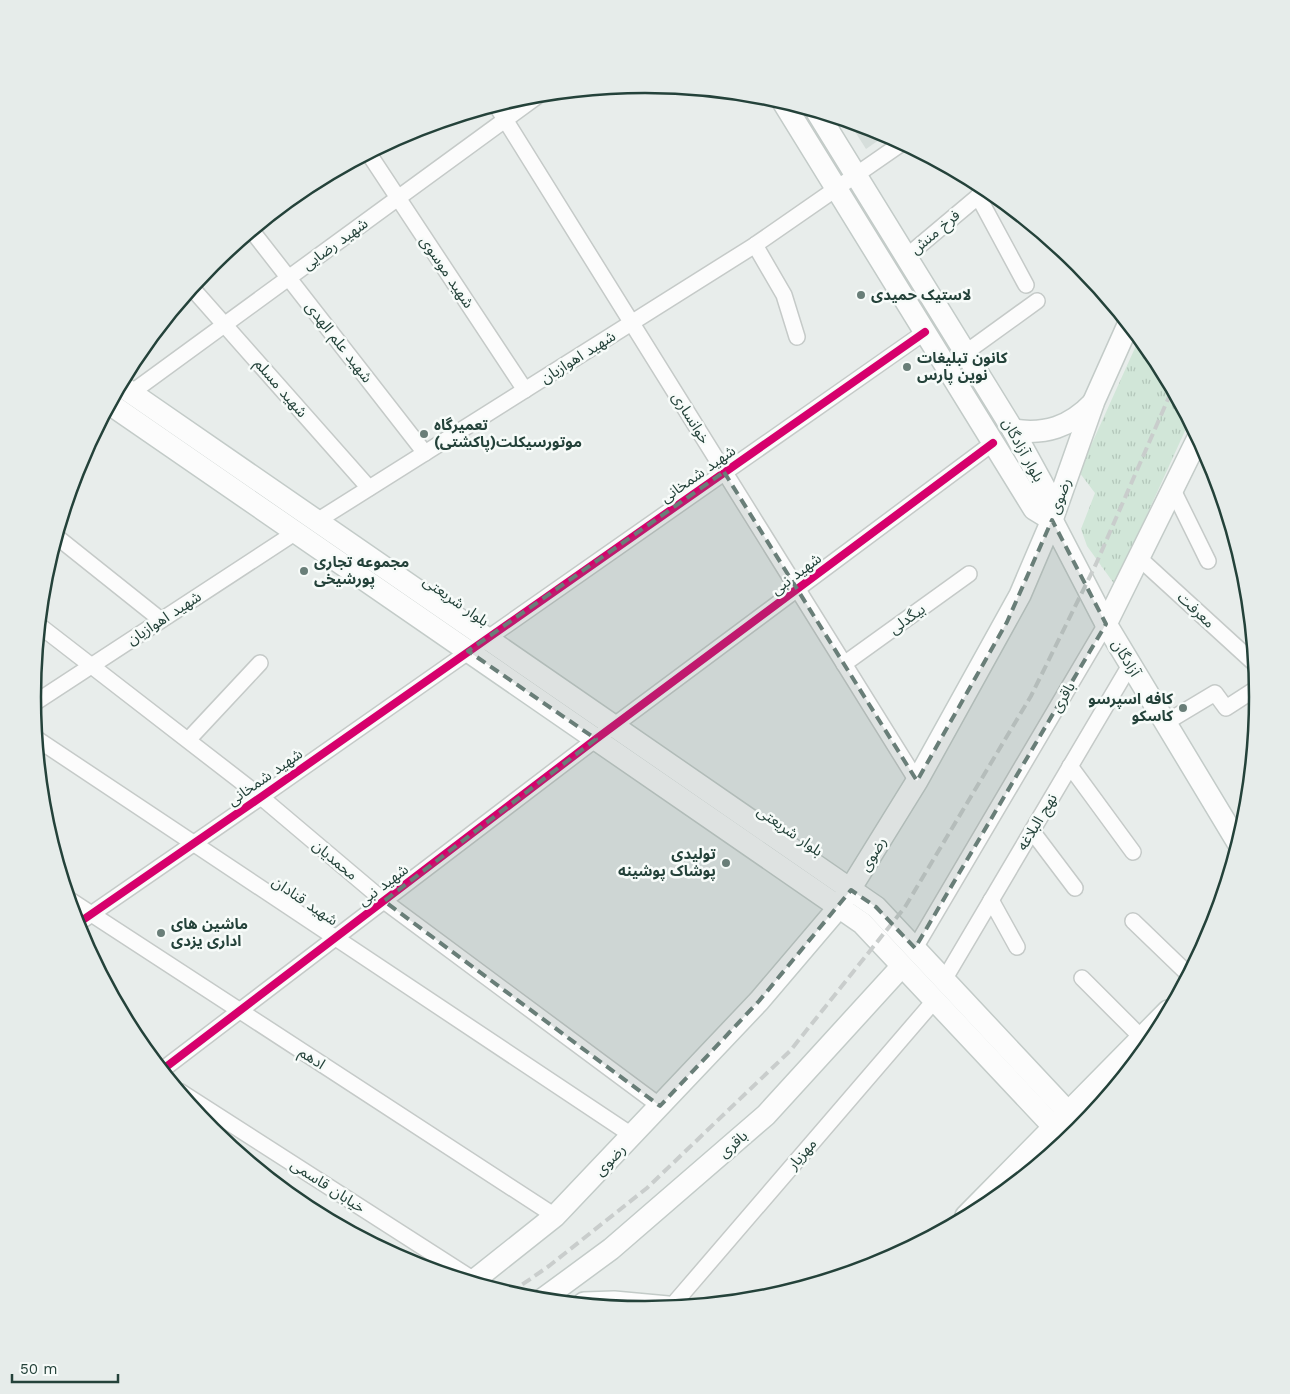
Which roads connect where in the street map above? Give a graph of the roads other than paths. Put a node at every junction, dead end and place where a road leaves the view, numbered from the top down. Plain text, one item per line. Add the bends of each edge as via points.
1 (525, 106) edge
2 (500, 111) edge
3 (789, 111) edge
4 (505, 120) junction
5 (822, 120) edge
6 (895, 148) edge
7 (372, 159) edge
8 (856, 176) junction
9 (836, 189) junction
10 (980, 195) edge
11 (398, 198) junction
12 (986, 199) edge
13 (256, 236) edge
14 (755, 245) junction
15 (906, 256) junction
16 (288, 278) junction
17 (1026, 285) dead end
18 (197, 293) edge
19 (1037, 301) dead end
20 (632, 323) junction
21 (225, 324) junction
22 (1125, 331) edge
23 (925, 332) junction
24 (797, 337) dead end
25 (965, 352) junction
26 (126, 389) edge
27 (525, 390) junction
28 (1094, 401) junction
29 (114, 411) edge
30 (1013, 430) junction
31 (993, 442) junction
32 (1194, 447) edge
33 (425, 453) junction
34 (724, 472) junction
35 (369, 488) junction
36 (1173, 490) junction
37 (1052, 520) junction
38 (317, 521) junction
39 (296, 532) junction
40 (62, 541) edge
41 (1138, 557) junction
42 (1208, 561) dead end
43 (969, 574) dead end
44 (798, 590) junction
45 (161, 620) junction
46 (1106, 624) junction
47 (45, 630) edge
48 (487, 638) junction
49 (468, 651) junction
50 (1247, 657) edge
51 (260, 663) dead end
52 (844, 664) junction
53 (92, 665) junction
54 (1130, 665) junction
55 (1249, 693) edge
56 (41, 699) edge
57 (1165, 723) junction
58 (615, 727) junction
59 (189, 739) junction
60 (596, 740) junction
61 (44, 743) edge
62 (1070, 766) junction
63 (917, 781) junction
64 (261, 797) junction
65 (1032, 831) junction
66 (1233, 834) edge
67 (193, 843) junction
68 (1133, 852) dead end
69 (1075, 888) dead end
70 (845, 899) junction
71 (991, 900) junction
72 (384, 902) junction
73 (79, 906) edge
74 (91, 914) junction
75 (84, 919) edge
76 (1133, 921) dead end
77 (336, 938) junction
78 (1017, 947) dead end
79 (915, 948) junction
80 (902, 966) junction
81 (1183, 969) edge
82 (1082, 978) dead end
83 (944, 980) junction
84 (934, 1001) junction
85 (240, 1011) junction
86 (1145, 1035) edge
87 (1142, 1038) junction
88 (167, 1066) edge
89 (199, 1104) edge
90 (660, 1106) junction
91 (1075, 1119) edge
92 (1059, 1134) edge
93 (633, 1136) junction
94 (1005, 1181) edge
95 (555, 1216) junction
96 (457, 1271) edge
97 (478, 1277) edge
98 (551, 1293) edge
99 (676, 1299) edge

1 - 4 street, شهید رضایی
2 - 4 street, خوانساری
3 - 9 main road, بلوار آزادگان
4 - 11 street, شهید رضایی
4 - 20 street, خوانساری
5 - 8 main road, بلوار آزادگان
6 - 8 street
7 - 11 street, شهید موسوی
8 - 9 street, شهید اهوازیان
8 - 15 main road, بلوار آزادگان
9 - 14 street, شهید اهوازیان
9 - 23 main road, بلوار آزادگان
10 - 15 street, فرخ منش
11 - 16 street, شهید رضایی
11 - 27 street, شهید موسوی
12 - 17 street
13 - 16 street, شهید علم الهدی
14 - 20 street, شهید اهوازیان
14 - 24 street via 784,295
15 - 25 main road, بلوار آزادگان
16 - 21 street, شهید رضایی
16 - 33 street, شهید علم الهدی
18 - 21 street, شهید مسلم
19 - 25 street
20 - 27 street, شهید اهوازیان
20 - 34 street, خوانساری
21 - 26 street, شهید رضایی
21 - 35 street, شهید مسلم
22 - 28 main road, رضوی
23 - 31 main road, بلوار آزادگان
23 - 34 street, شهید شمخانی
25 - 30 main road, بلوار آزادگان
26 - 38 main road, بلوار شریعتی
27 - 33 street, شهید اهوازیان
28 - 30 main road via 1082,415 1058,428 1031,433
28 - 37 main road, رضوی
29 - 39 main road, بلوار شریعتی
30 - 37 main road, بلوار آزادگان via 1048,494
31 - 37 main road, بلوار آزادگان via 1034,509
31 - 44 street, شهید نبی
32 - 36 main road, باقری
33 - 35 street, شهید اهوازیان
34 - 44 street, خوانساری
34 - 48 street, شهید شمخانی
35 - 38 street, شهید اهوازیان
36 - 41 main road, باقری
36 - 42 street
37 - 46 main road, آزادگان
37 - 63 main road, رضوی via 1007,622
38 - 48 main road, بلوار شریعتی
39 - 45 street, شهید اهوازیان
39 - 49 main road, بلوار شریعتی
40 - 45 street
41 - 46 main road, باقری
41 - 50 street, معرفت
43 - 52 street, بیگدلی
44 - 52 street, خوانساری
44 - 58 street, شهید نبی
45 - 53 street, شهید اهوازیان
46 - 54 main road, آزادگان
46 - 79 street, باقری
47 - 53 street, محمدیان
48 - 49 street, شهید شمخانی
48 - 58 main road, بلوار شریعتی
49 - 60 main road, بلوار شریعتی
49 - 64 street, شهید شمخانی
51 - 59 street
52 - 63 street, خوانساری
53 - 56 street, شهید اهوازیان
53 - 59 street, محمدیان
54 - 57 main road, آزادگان
54 - 62 street, نهج البلاغه
55 - 57 street via 1226,708 1215,693
57 - 66 main road, آزادگان
58 - 60 street, شهید نبی
58 - 70 main road, بلوار شریعتی
59 - 64 street, محمدیان
60 - 70 main road, بلوار شریعتی
60 - 72 street, شهید نبی
61 - 67 street, شهید قنادان
62 - 65 street, نهج البلاغه
62 - 68 street
63 - 70 main road, رضوی
64 - 67 street, شهید شمخانی
64 - 72 street, محمدیان
65 - 69 street
65 - 71 street, نهج البلاغه
67 - 74 street, شهید شمخانی
67 - 77 street, شهید قنادان
70 - 79 main road, بلوار شریعتی via 876,907
70 - 80 main road, بلوار شریعتی via 862,923
70 - 90 main road, رضوی via 759,1001
71 - 78 street
71 - 83 street, نهج البلاغه
72 - 77 street, شهید نبی
72 - 90 street, محمدیان
73 - 74 street, ادهم
74 - 75 street, شهید شمخانی
74 - 85 street, ادهم
76 - 81 street
77 - 85 street, شهید نبی
77 - 93 street, شهید قنادان
79 - 83 main road, بلوار شریعتی
80 - 84 main road, بلوار شریعتی
80 - 98 main road, باقری via 766,1115 611,1249
82 - 87 street
83 - 91 main road, بلوار شریعتی
84 - 92 main road, بلوار شریعتی
84 - 99 street, مهزیار
85 - 88 street, شهید نبی
85 - 95 street, ادهم
86 - 87 main road
87 - 91 main road
89 - 96 street, خیابان قاسمی
90 - 93 main road, رضوی
91 - 92 main road
92 - 94 main road
93 - 95 main road, رضوی
95 - 97 main road, رضوی

